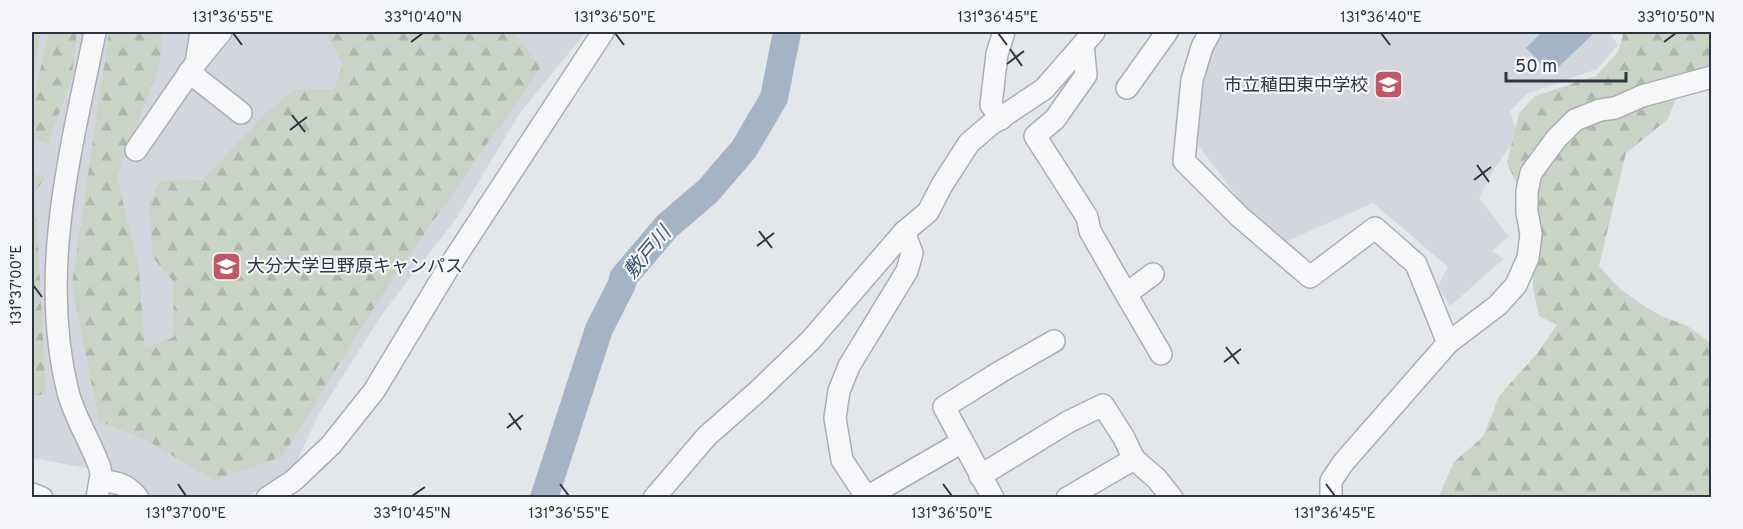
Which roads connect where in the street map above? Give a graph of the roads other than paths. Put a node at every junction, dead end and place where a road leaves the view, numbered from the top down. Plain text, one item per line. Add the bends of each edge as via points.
1 (95, 32) edge
2 (201, 32) edge
3 (221, 32) edge
4 (603, 32) edge
5 (1004, 32) edge
6 (1167, 32) edge
7 (1210, 32) edge
8 (1088, 38) edge
9 (192, 67) junction
10 (1712, 77) edge
11 (1127, 88) dead end
12 (241, 112) dead end
13 (1001, 119) junction
14 (136, 150) dead end
15 (904, 232) junction
16 (1153, 274) dead end
17 (1126, 294) junction
18 (1054, 341) dead end
19 (1448, 343) junction
20 (1161, 354) dead end
21 (962, 442) junction
22 (1134, 459) junction
23 (980, 476) junction
24 (99, 489) edge
25 (32, 494) edge
26 (867, 497) edge
27 (42, 498) edge
28 (138, 498) edge
29 (267, 498) edge
30 (654, 498) edge
31 (993, 498) edge
32 (1067, 498) edge
33 (1172, 498) edge
34 (1331, 498) edge

1 - 24 street via 59,220 56,301 68,393 77,422 100,468
2 - 9 street
3 - 9 street
4 - 29 street via 447,270 374,392 331,445
5 - 13 street via 997,54 991,105
6 - 11 street
7 - 19 street via 1192,80 1184,161 1240,217 1310,277 1375,228 1416,264
8 - 13 street via 1044,89
8 - 17 street via 1086,75 1055,119 1035,136 1087,218 1090,231
9 - 12 street
9 - 14 street
10 - 19 street via 1600,110 1575,120 1556,139 1531,173 1527,191 1531,234 1528,258 1516,285 1498,305
13 - 15 street via 969,143 928,212
15 - 26 street via 912,253 907,271 849,366 839,391 835,418 842,460
15 - 30 street via 810,341 707,436
16 - 17 street
17 - 20 street
18 - 21 street via 944,407
19 - 34 street via 1343,463 1331,481
21 - 23 street
21 - 26 street
22 - 23 street via 1102,405
22 - 32 street
22 - 33 street
23 - 31 street
24 - 28 street via 121,482
25 - 27 street

